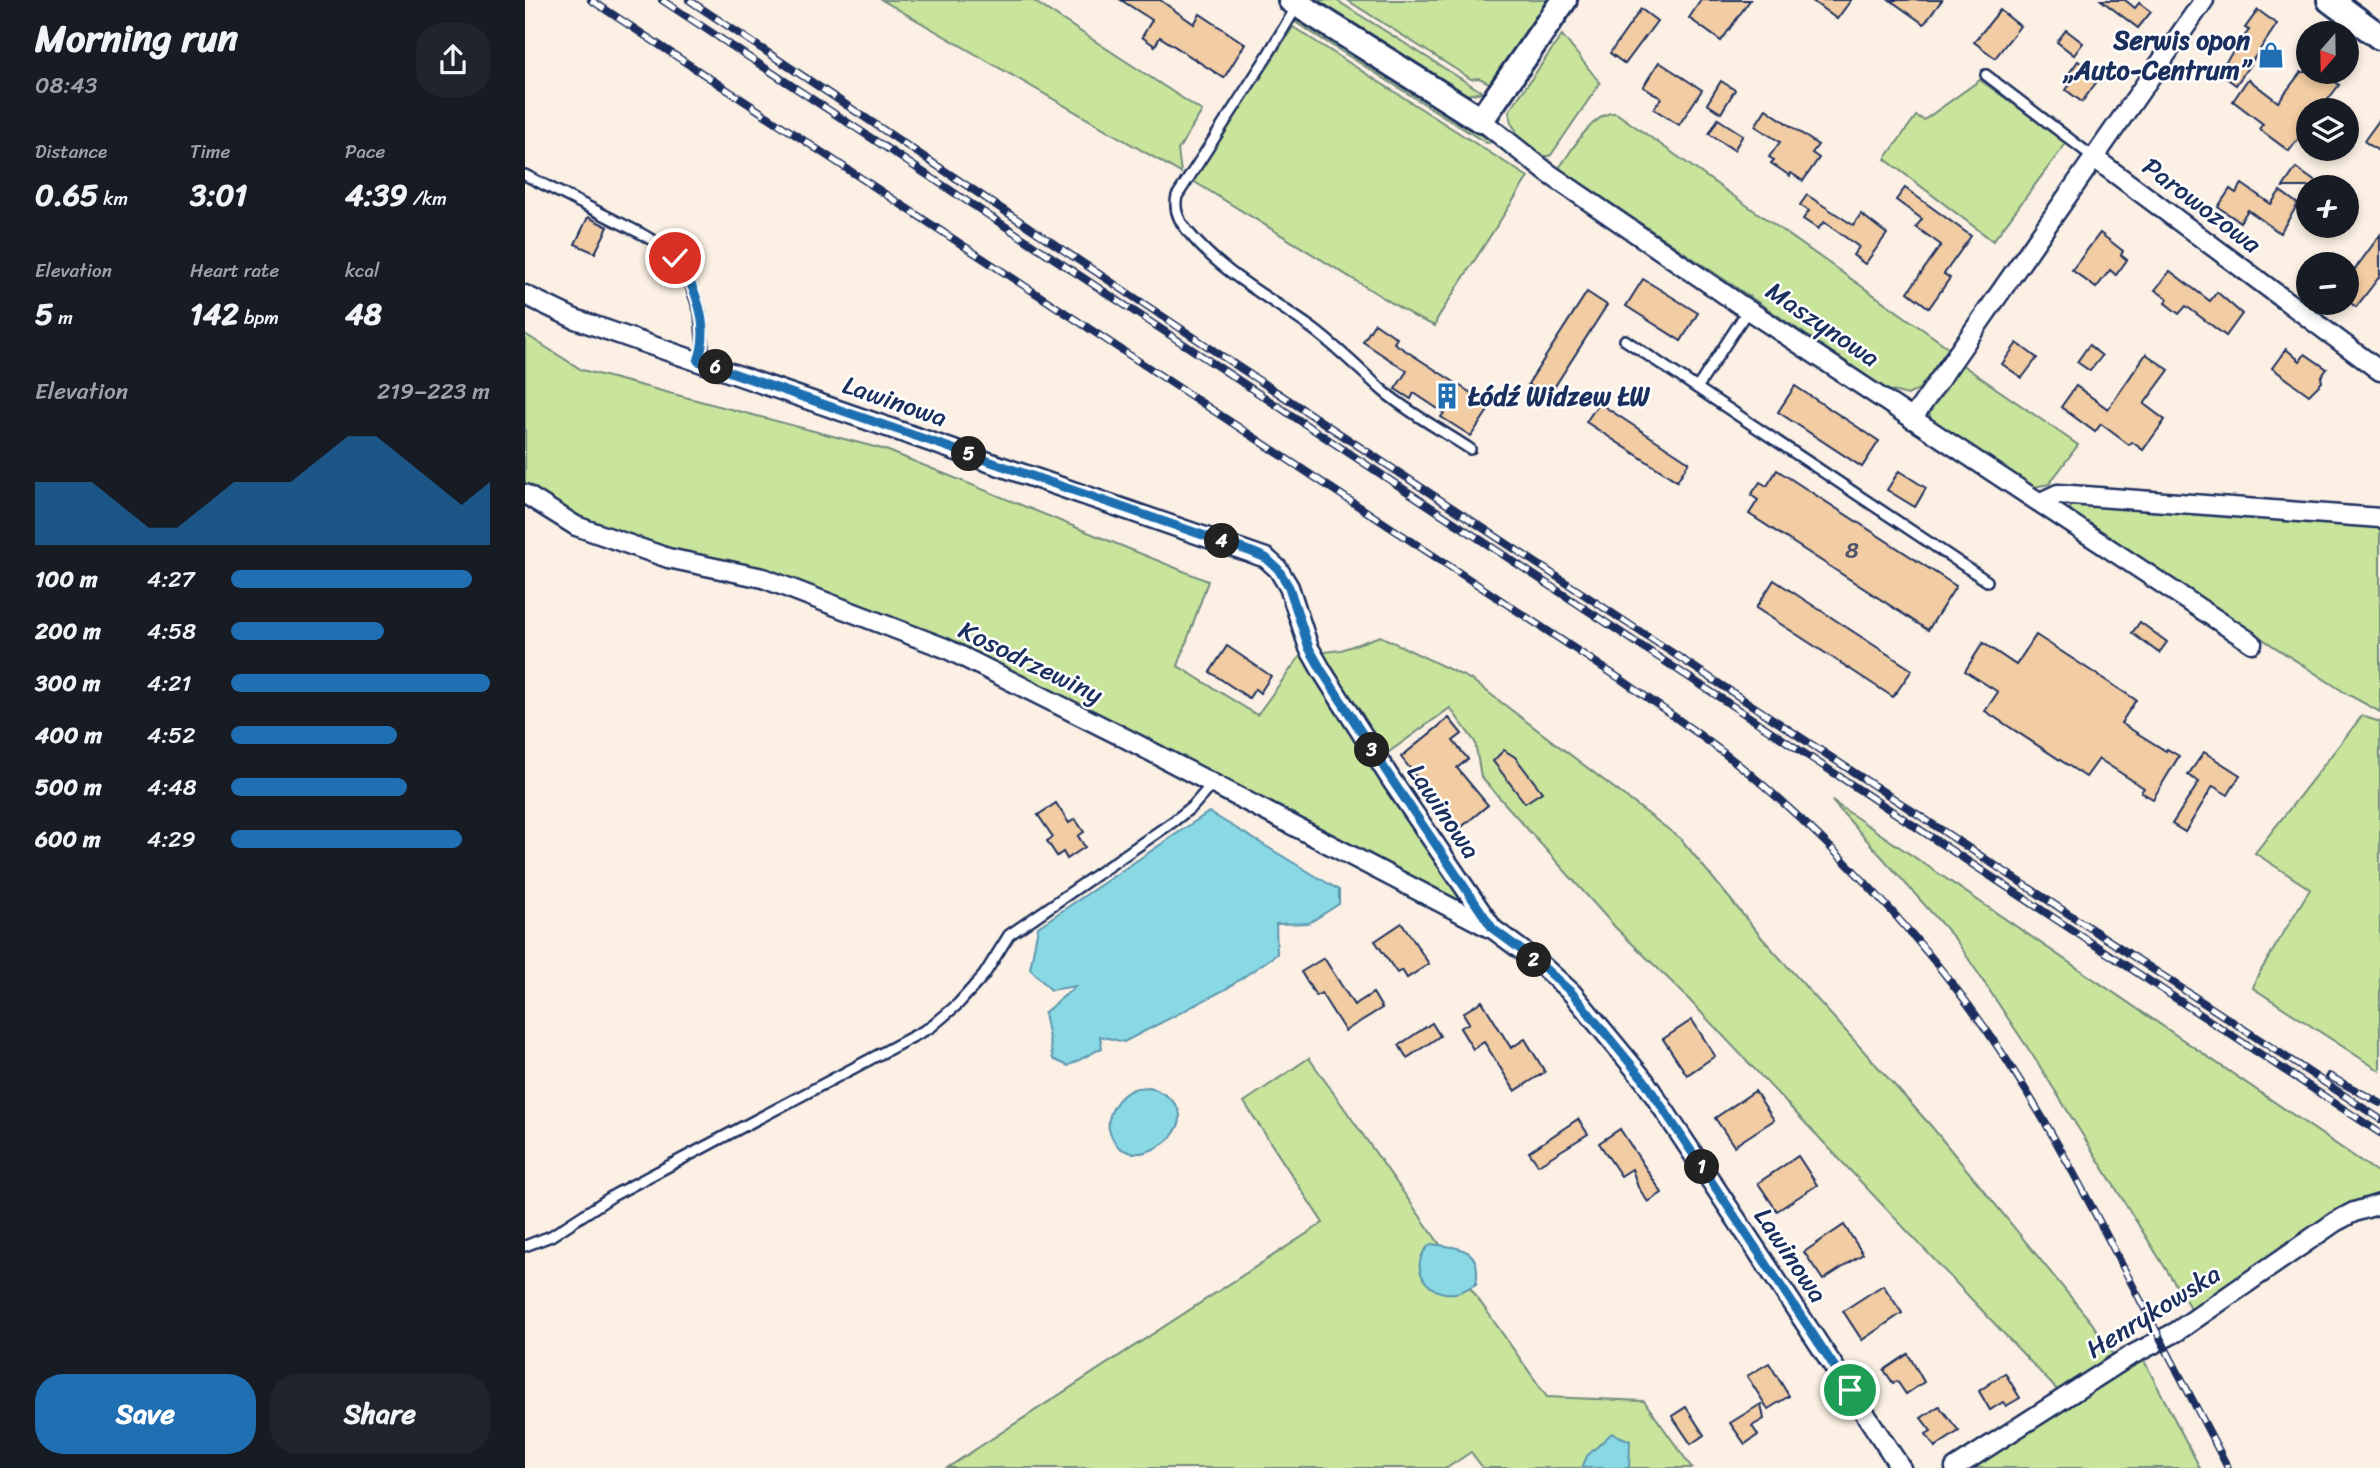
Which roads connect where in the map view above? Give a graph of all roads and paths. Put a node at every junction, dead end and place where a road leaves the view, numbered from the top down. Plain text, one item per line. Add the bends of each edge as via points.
1 (1564, 0) edge
2 (2204, 0) edge
3 (2330, 0) edge
4 (1294, 2) edge
5 (2380, 37) edge
6 (1986, 75) dead end
7 (1481, 120) junction
8 (2093, 157) junction
9 (525, 176) edge
10 (525, 295) edge
11 (1748, 310) junction
12 (1625, 340) dead end
13 (698, 361) junction
14 (2380, 371) edge
15 (1697, 388) junction
16 (1912, 419) junction
17 (1470, 449) dead end
18 (525, 494) edge
19 (2041, 502) junction
20 (2380, 518) edge
21 (1987, 581) dead end
22 (2252, 643) dead end
23 (1213, 783) junction
24 (1493, 929) junction
25 (2380, 1204) edge
26 (525, 1247) edge
27 (1901, 1468) edge
28 (1955, 1468) edge

1 - 7 street
2 - 8 street
3 - 5 street
4 - 7 street, Maszynowa
4 - 17 lane via 1263,63 1177,196 1178,218 1218,261 1326,339 1382,390
6 - 8 lane
7 - 11 street, Maszynowa via 1548,173
8 - 14 street, Parowozowa
8 - 16 street
9 - 13 lane via 647,237 675,258 700,312 703,348
10 - 13 street, Lawinowa via 575,319
11 - 15 lane
11 - 16 street, Maszynowa
12 - 15 lane
13 - 24 street, Lawinowa via 1266,558 1289,587 1309,648 1322,671
15 - 21 lane
16 - 19 street, Maszynowa
18 - 23 street, Kosodrzewiny via 576,526 668,558 763,578 945,648
19 - 20 street via 2058,494
19 - 22 street, Maszynowa
23 - 24 street, Kosodrzewiny
23 - 26 lane via 1174,821 1009,935 984,975 931,1027
24 - 27 street, Lawinowa via 1572,993 1644,1080
25 - 28 street, Henrykowska via 2335,1223 2176,1332 2128,1357

